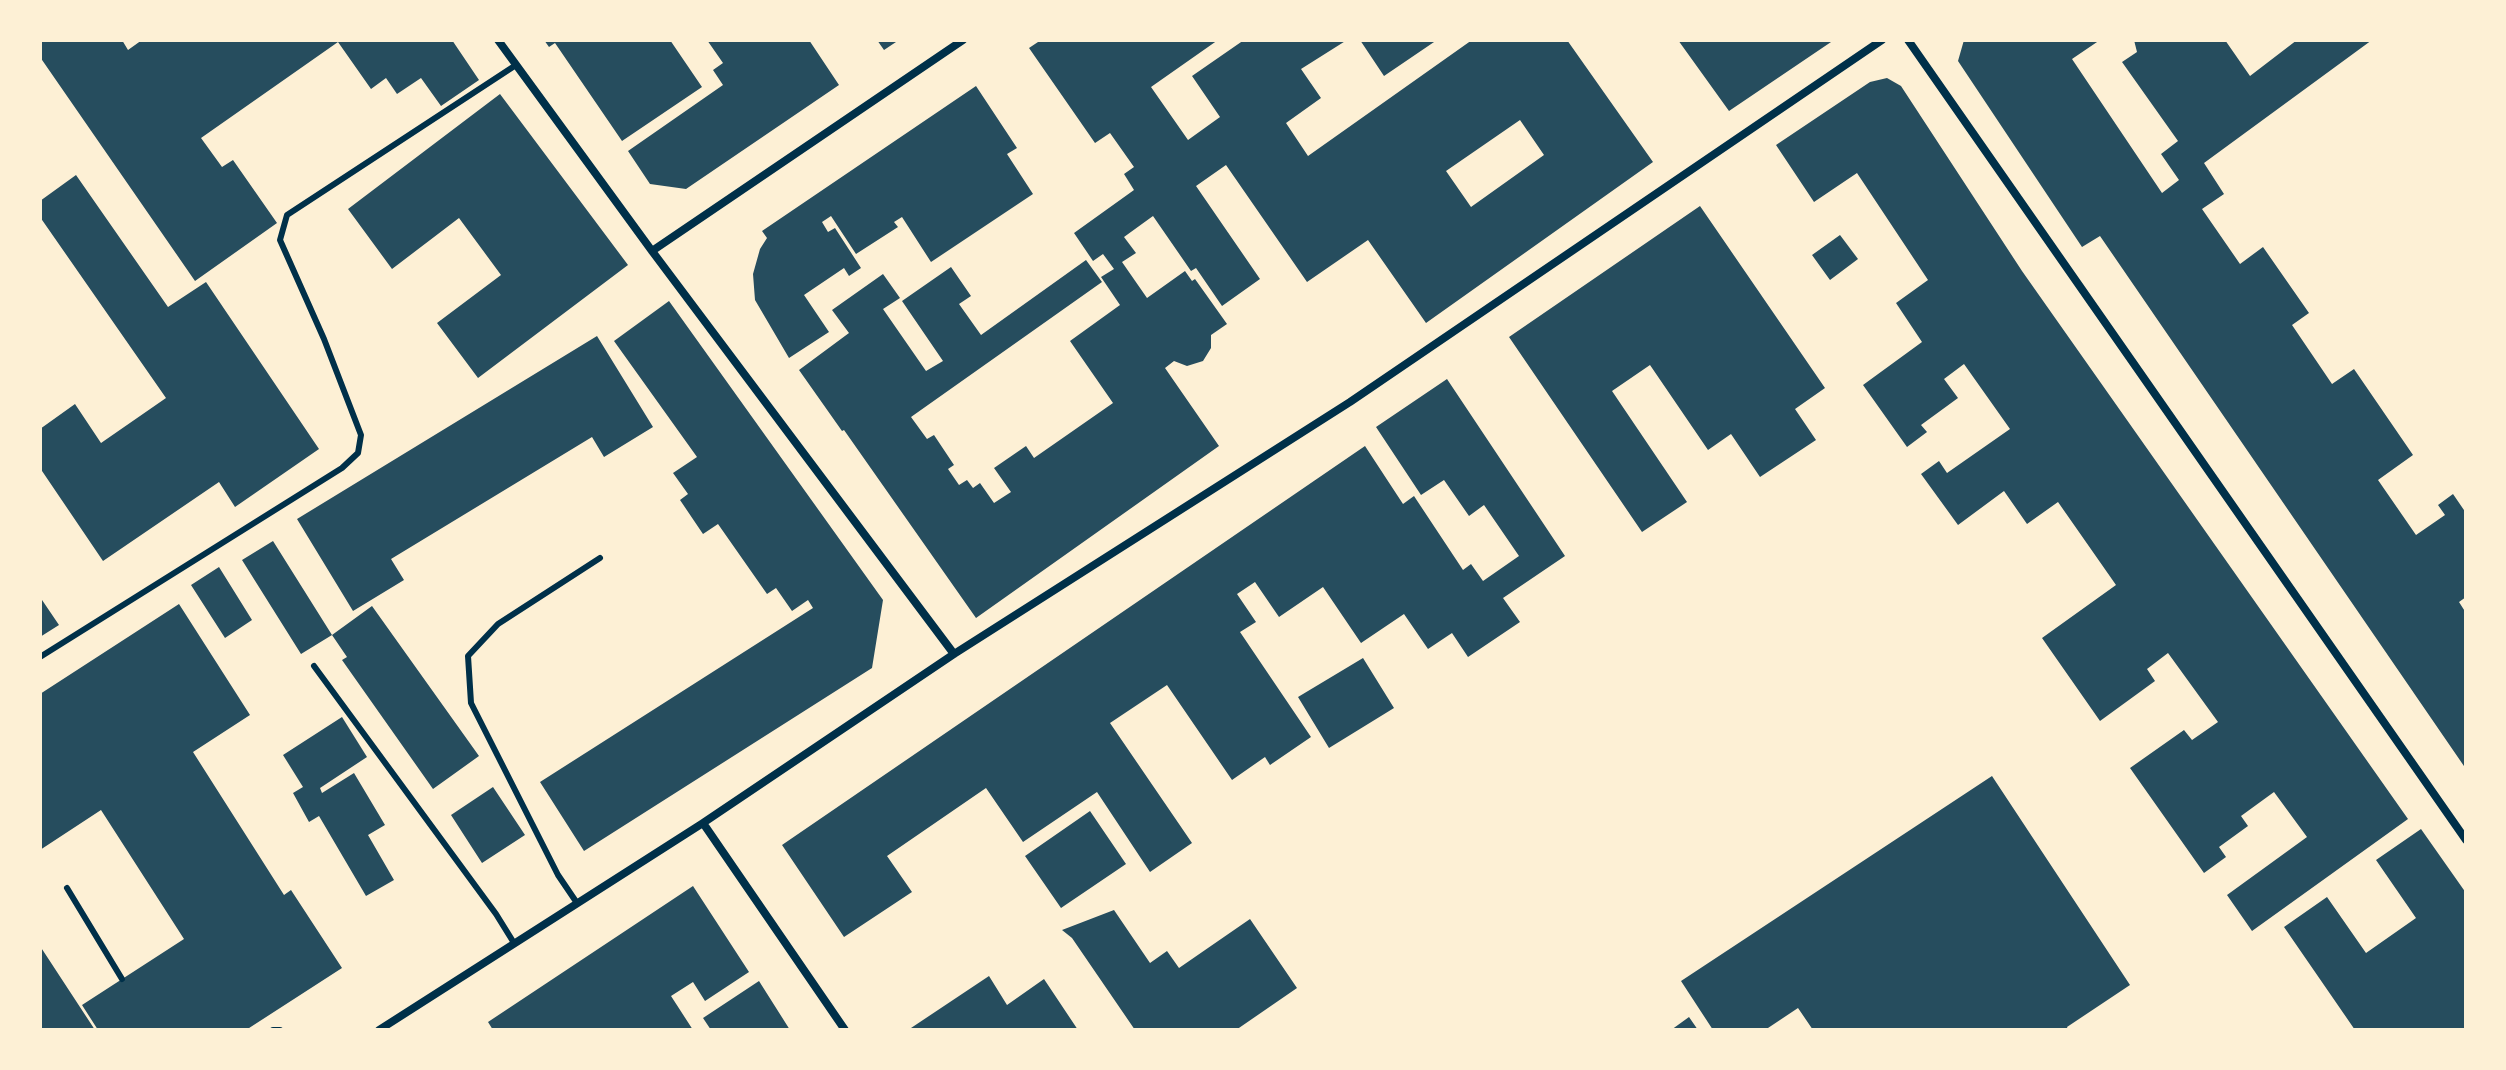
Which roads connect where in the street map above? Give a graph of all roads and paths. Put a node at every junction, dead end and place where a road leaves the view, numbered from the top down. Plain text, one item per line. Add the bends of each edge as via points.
1 (498, 40) edge
2 (963, 40) edge
3 (1882, 40) edge
4 (1908, 40) edge
5 (516, 65) junction
6 (652, 251) junction
7 (600, 558) dead end
8 (954, 654) junction
9 (40, 657) edge
10 (314, 666) dead end
11 (703, 823) junction
12 (2466, 840) edge
13 (67, 888) dead end
14 (577, 903) junction
15 (514, 943) junction
16 (122, 979) dead end
17 (273, 1030) edge
18 (280, 1030) edge
19 (379, 1030) edge
20 (845, 1030) edge

1 - 5 street
2 - 6 street
3 - 8 street via 1350,402
4 - 12 street
5 - 6 street
5 - 9 lane via 287,215 280,240 361,435 358,453
6 - 8 street
7 - 14 lane via 498,624 468,656 471,703
8 - 11 street
10 - 15 lane
11 - 14 street
11 - 20 street
13 - 16 lane
14 - 15 street
15 - 19 street
17 - 18 lane

